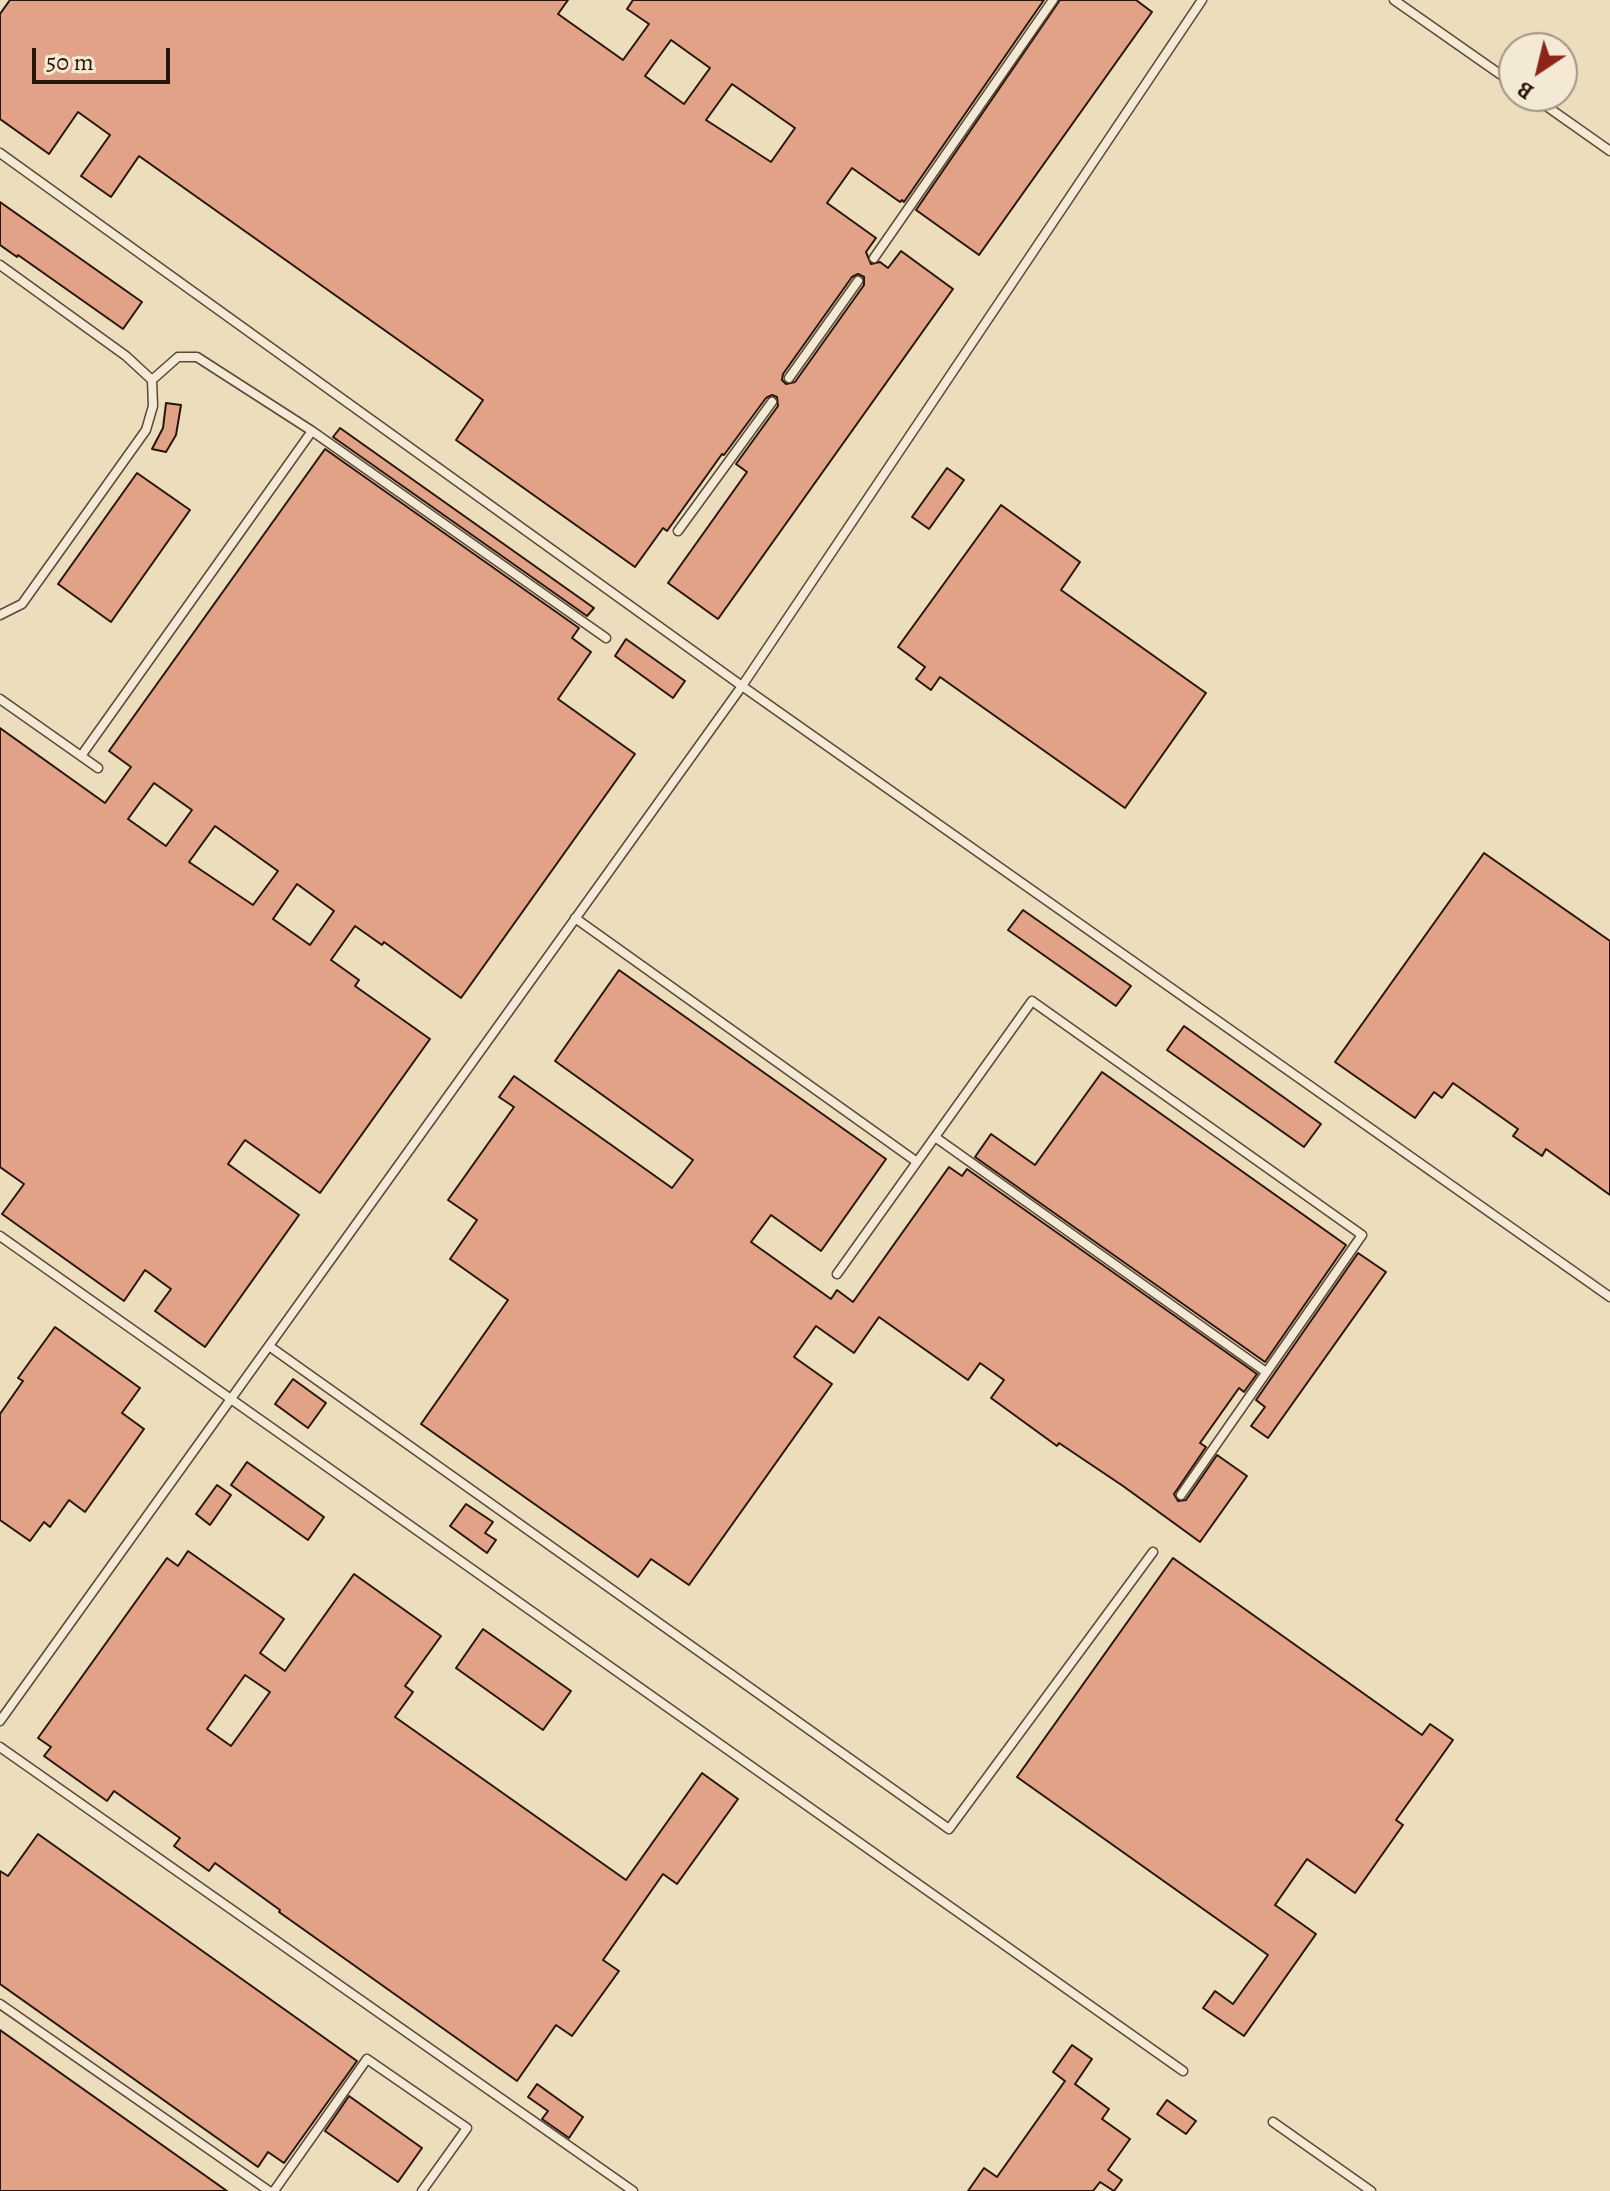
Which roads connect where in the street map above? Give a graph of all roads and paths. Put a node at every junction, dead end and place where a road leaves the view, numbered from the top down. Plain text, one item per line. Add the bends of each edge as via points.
1 (1053, 0) edge
2 (1202, 0) edge
3 (1394, 0) edge
4 (1498, 73) edge
5 (1555, 112) edge
6 (1610, 151) edge
7 (0, 153) edge
8 (874, 258) dead end
9 (0, 265) edge
10 (858, 281) dead end
11 (789, 378) dead end
12 (152, 380) junction
13 (772, 402) dead end
14 (312, 431) junction
15 (678, 531) dead end
16 (0, 615) edge
17 (606, 638) dead end
18 (742, 686) junction
19 (0, 699) edge
20 (81, 756) junction
21 (98, 768) dead end
22 (575, 918) junction
23 (935, 1137) junction
24 (917, 1162) junction
25 (0, 1236) edge
26 (837, 1274) dead end
27 (1610, 1297) edge
28 (269, 1346) junction
29 (1266, 1372) junction
30 (231, 1400) junction
31 (1181, 1495) dead end
32 (1153, 1552) dead end
33 (0, 1721) edge
34 (0, 1747) edge
35 (0, 2004) edge
36 (1183, 2071) dead end
37 (1273, 2122) dead end
38 (271, 2191) edge
39 (422, 2191) edge
40 (633, 2191) edge
41 (1371, 2191) edge

1 - 8 lane
2 - 18 lane
3 - 4 lane
5 - 6 lane
7 - 18 lane
9 - 12 lane
10 - 11 lane
12 - 14 lane via 178,357 197,357
12 - 16 lane via 153,406 146,430 22,604
13 - 15 lane
14 - 17 lane
14 - 20 lane
18 - 22 lane
18 - 27 lane
19 - 20 lane
20 - 21 lane
22 - 24 lane
22 - 28 lane
23 - 24 lane
23 - 29 lane
23 - 29 lane via 1032,1001 1299,1190 1362,1235
24 - 26 lane
25 - 30 lane
28 - 30 lane
28 - 32 lane via 949,1829
29 - 31 lane
30 - 33 lane
30 - 36 lane
34 - 40 lane
35 - 38 lane
37 - 41 lane
38 - 39 lane via 367,2059 467,2128

